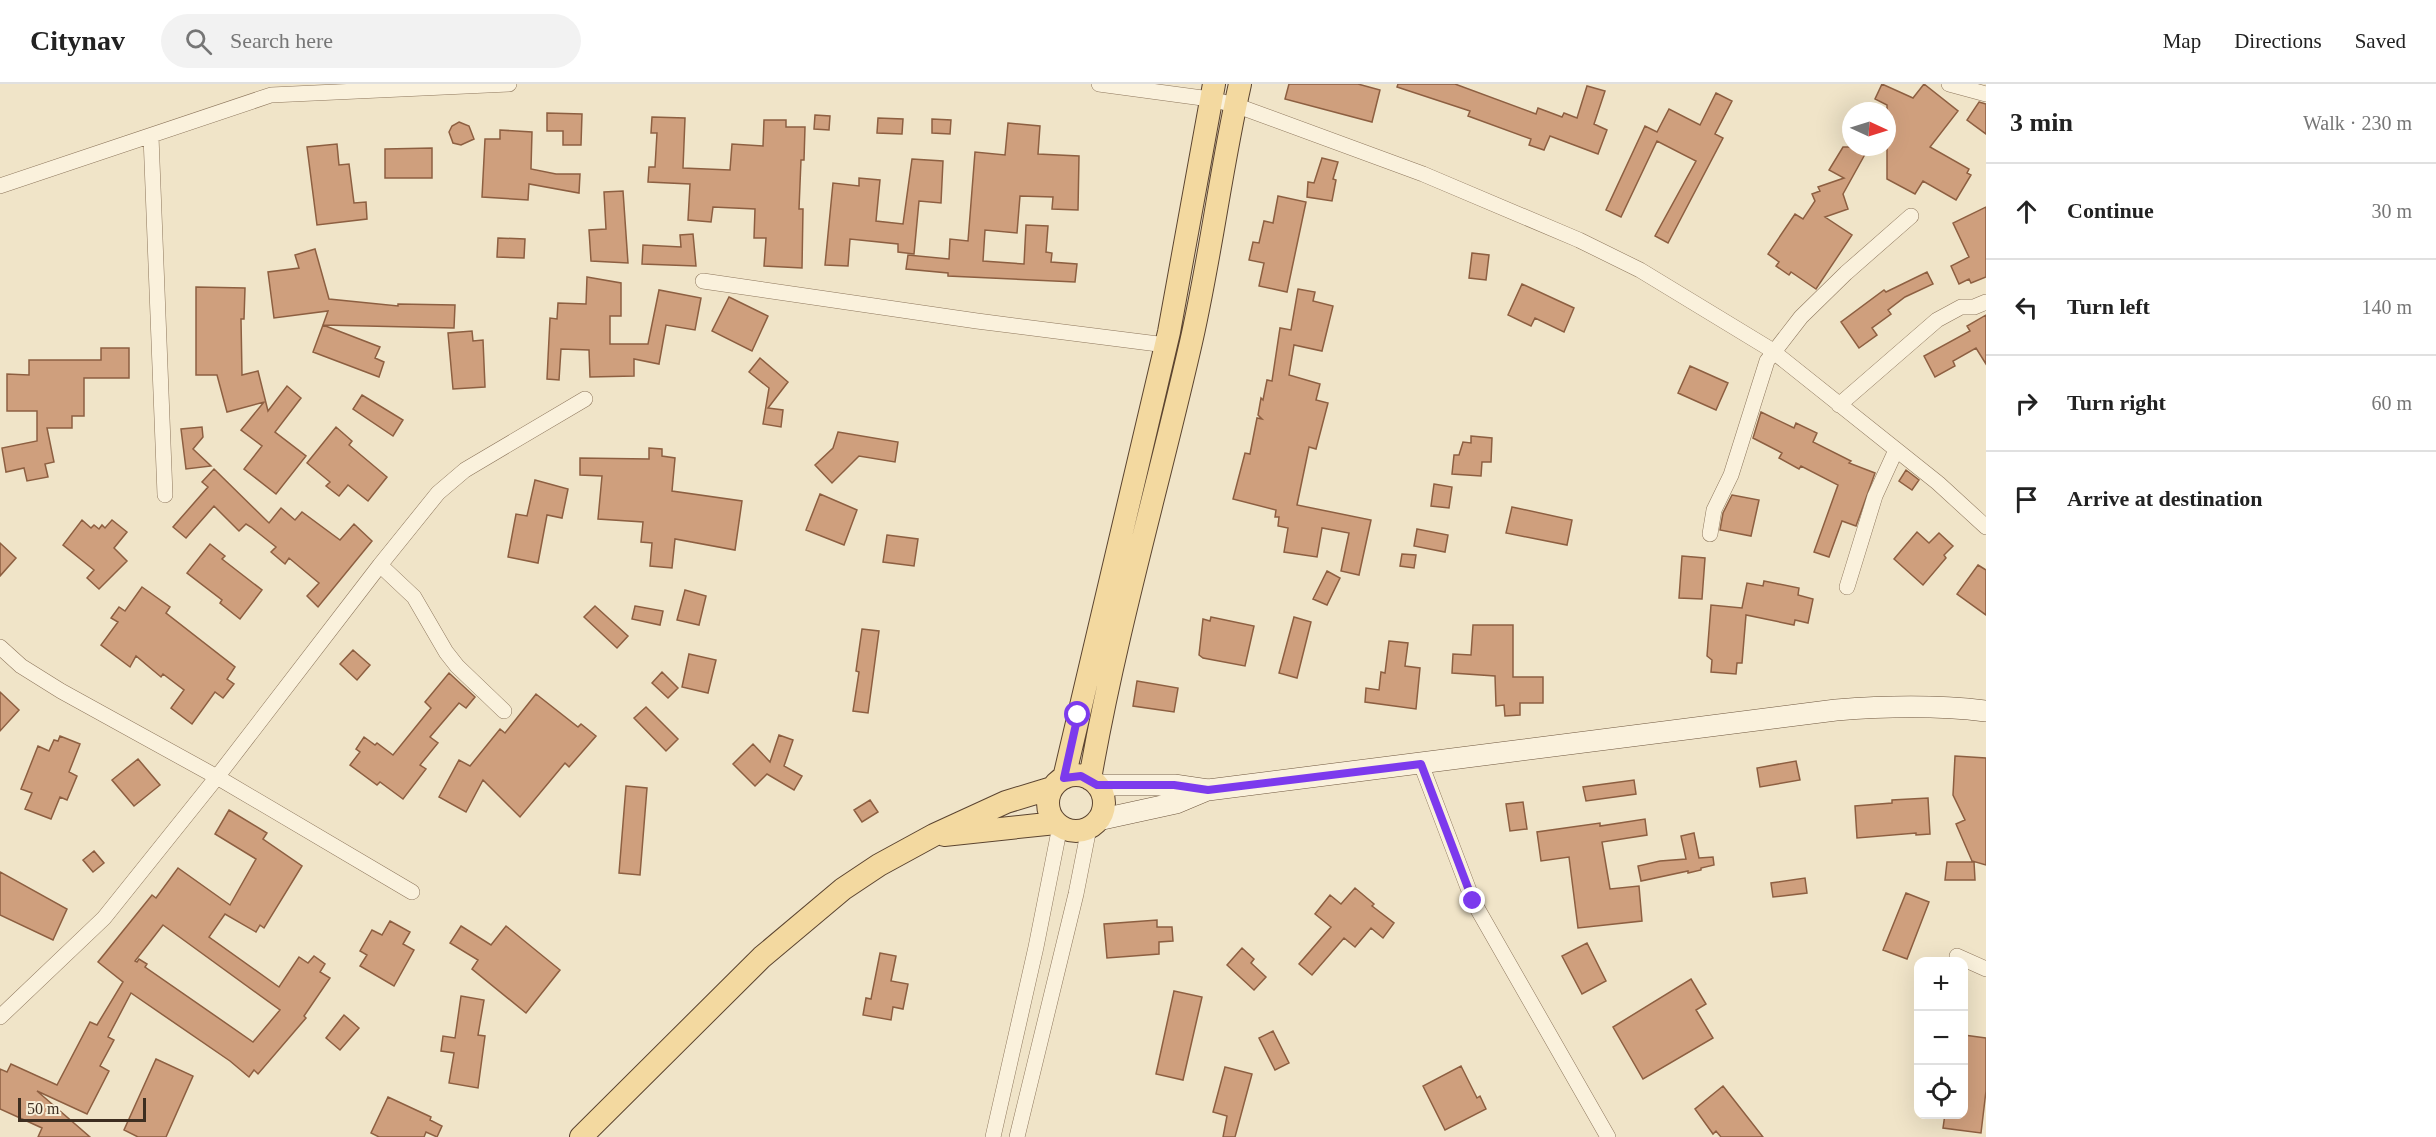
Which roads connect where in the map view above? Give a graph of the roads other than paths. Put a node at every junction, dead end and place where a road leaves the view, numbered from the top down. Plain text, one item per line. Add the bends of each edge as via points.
1 (509, 84) edge
2 (1100, 84) edge
3 (1949, 84) edge
4 (271, 89) edge
5 (1981, 90) edge
6 (1212, 92) edge
7 (1238, 94) edge
8 (151, 136) junction
9 (0, 186) edge
10 (1911, 216) dead end
11 (703, 281) dead end
12 (1986, 302) edge
13 (1166, 345) junction
14 (1774, 352) junction
15 (585, 399) dead end
16 (1839, 405) junction
17 (1896, 450) junction
18 (165, 495) dead end
19 (1986, 527) edge
20 (1710, 534) dead end
21 (380, 565) junction
22 (1847, 586) dead end
23 (0, 647) edge
24 (504, 711) dead end
25 (1986, 711) edge
26 (1421, 764) junction
27 (217, 777) junction
28 (1093, 782) junction
29 (1058, 783) junction
30 (1208, 790) junction
31 (1093, 824) junction
32 (1058, 825) junction
33 (934, 835) junction
34 (412, 892) dead end
35 (1957, 956) dead end
36 (1986, 969) edge
37 (0, 1017) edge
38 (581, 1137) edge
39 (993, 1137) edge
40 (1017, 1137) edge
41 (1608, 1137) edge

1 - 4 street
2 - 6 street
3 - 5 street
4 - 8 street
6 - 7 street
6 - 13 main road
7 - 14 street via 1580,240 1640,270
7 - 28 main road via 1190,348 1100,724
8 - 9 street
8 - 18 street
10 - 14 street via 1801,316
11 - 13 street
12 - 16 street via 1961,307 1937,320
13 - 29 main road
14 - 16 street
14 - 20 street via 1763,369 1731,475 1714,510
15 - 21 street via 465,470 438,493
16 - 17 street
17 - 19 street
17 - 22 street via 1875,496
21 - 24 street via 414,597 446,652
21 - 27 street
23 - 27 street via 21,666 61,691
25 - 26 main road via 1889,706 1836,710
26 - 30 main road
26 - 41 street via 1473,901
27 - 34 street
27 - 37 street via 104,918
28 - 29 main road via 1072,775
28 - 30 main road
28 - 31 main road via 1101,791 1103,806
29 - 32 main road via 1048,806
29 - 33 main road
30 - 31 main road via 1176,803
31 - 32 main road via 1071,831
31 - 40 street
32 - 33 main road
32 - 39 street via 1036,947
33 - 38 main road via 843,889 790,931
35 - 36 street

